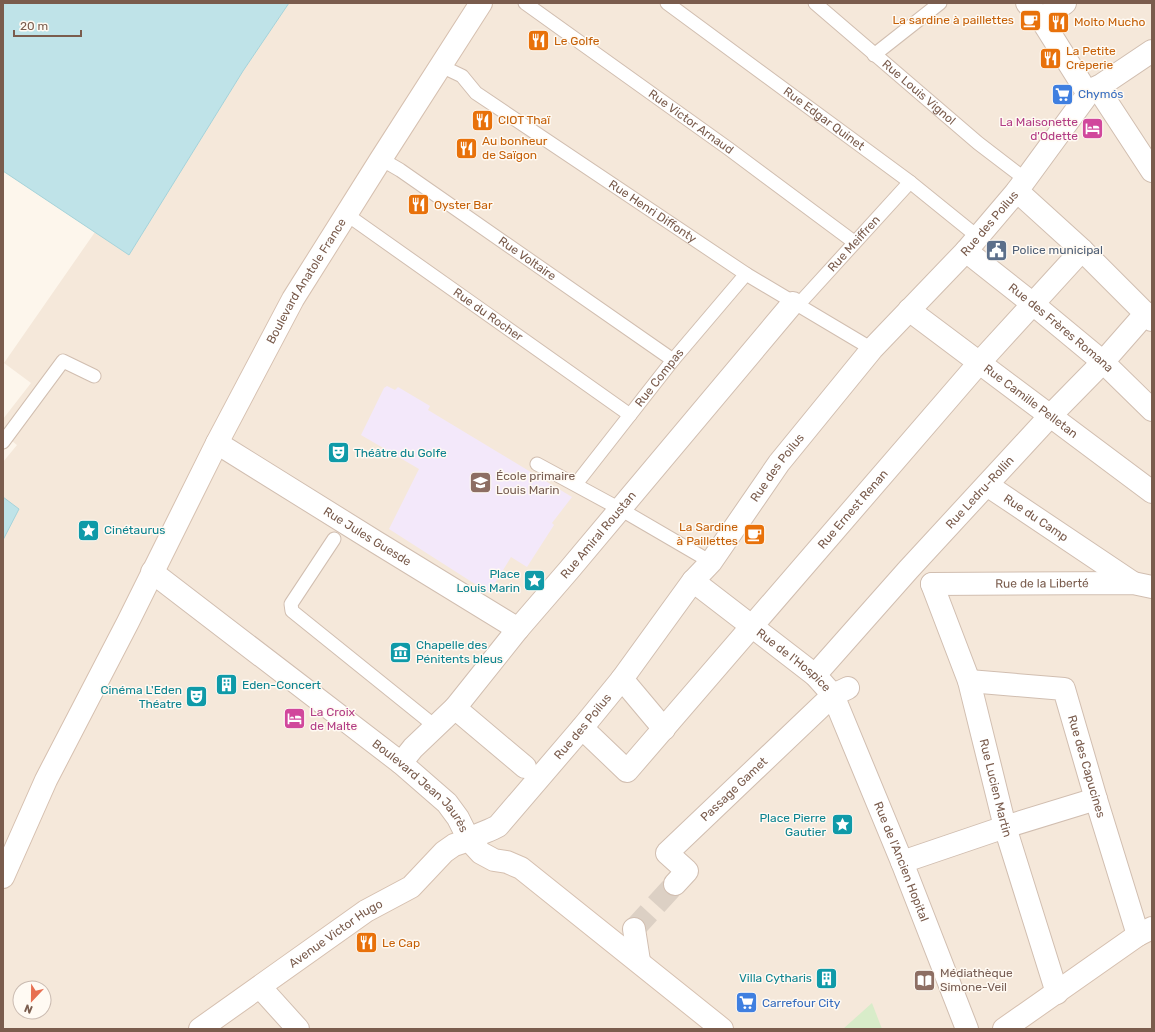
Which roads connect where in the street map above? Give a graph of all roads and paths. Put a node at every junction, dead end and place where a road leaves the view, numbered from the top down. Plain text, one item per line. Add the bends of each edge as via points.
1 (481, 3) edge
2 (525, 3) edge
3 (667, 3) edge
4 (815, 3) edge
5 (940, 3) edge
6 (1065, 3) edge
7 (1034, 11) edge
8 (874, 55) junction
9 (1151, 55) edge
10 (441, 66) junction
11 (1092, 91) junction
12 (380, 159) junction
13 (1152, 171) edge
14 (910, 182) junction
15 (1021, 185) junction
16 (346, 214) junction
17 (854, 242) junction
18 (972, 244) junction
19 (1082, 250) junction
20 (746, 274) junction
21 (795, 304) junction
22 (1033, 304) junction
23 (909, 310) junction
24 (1149, 316) edge
25 (872, 349) junction
26 (673, 360) junction
27 (1103, 362) junction
28 (979, 363) junction
29 (94, 376) dead end
30 (1152, 410) edge
31 (630, 415) junction
32 (1051, 415) junction
33 (3, 442) edge
34 (218, 443) junction
35 (537, 464) dead end
36 (576, 484) junction
37 (987, 485) junction
38 (1152, 492) edge
39 (620, 509) junction
40 (334, 538) dead end
41 (711, 562) junction
42 (908, 570) junction
43 (152, 572) junction
44 (693, 582) junction
45 (932, 584) junction
46 (1142, 585) edge
47 (752, 627) junction
48 (518, 629) junction
49 (815, 675) junction
50 (622, 679) junction
51 (969, 681) junction
52 (841, 691) junction
53 (455, 708) junction
54 (436, 727) junction
55 (582, 728) junction
56 (664, 729) junction
57 (401, 763) junction
58 (525, 767) dead end
59 (1096, 799) junction
60 (1005, 827) junction
61 (469, 840) junction
62 (902, 862) junction
63 (3, 877) edge
64 (675, 884) tunnel mouth
65 (634, 929) dead end
66 (1148, 930) edge
67 (639, 961) junction
68 (260, 987) junction
69 (1057, 993) junction
70 (200, 1029) edge
71 (298, 1029) edge
72 (722, 1029) edge
73 (967, 1029) edge
74 (1004, 1029) edge

1 - 10 street, Boulevard Anatole France
2 - 17 lane, Rue Victor Arnaud
3 - 14 lane, Rue Edgar Quinet
4 - 8 lane, Rue Louis Vignol
5 - 8 lane
6 - 7 street
7 - 11 street
8 - 15 lane, Rue Louis Vignol via 978,143
9 - 11 street
10 - 12 street, Boulevard Anatole France
10 - 20 lane, Rue Henri Diffonty via 462,76 476,93
11 - 13 street
11 - 15 street, Rue des Poilus
12 - 16 street, Boulevard Anatole France
12 - 26 lane, Rue Voltaire via 400,170
14 - 17 lane, Rue Meiffren
14 - 18 lane, Rue Edgar Quinet
15 - 18 street, Rue des Poilus
15 - 19 street
16 - 31 lane, Rue du Rocher
16 - 34 street, Boulevard Anatole France via 293,299
17 - 21 lane, Rue Meiffren
18 - 22 street, Rue des Frères Romana
18 - 23 street, Rue des Poilus
19 - 22 street, Rue Ernest Renan
19 - 24 street
20 - 21 lane, Rue Henri Diffonty
20 - 26 lane, Rue Compas
21 - 25 lane, Rue Henri Diffonty
21 - 39 street, Rue Amiral Roustan
22 - 27 street, Rue des Frères Romana
22 - 28 street, Rue Ernest Renan
23 - 25 street, Rue des Poilus
23 - 28 street, Rue Camille Pelletan
24 - 27 street, Rue Ledru-Rollin
25 - 41 street, Rue des Poilus via 779,463
26 - 31 lane, Rue Compas
27 - 30 street, Rue des Frères Romana
27 - 32 street, Rue Ledru-Rollin
28 - 32 street, Rue Camille Pelletan
28 - 47 street, Rue Ernest Renan
29 - 33 lane via 63,361
31 - 36 lane, Rue Compas
32 - 37 street, Rue Ledru-Rollin
32 - 38 street, Rue Camille Pelletan
34 - 43 street, Boulevard Anatole France
34 - 48 street, Rue Jules Guesde
35 - 36 lane
36 - 39 lane
37 - 42 street, Rue Ledru-Rollin
37 - 46 street, Rue du Camp via 1085,551
39 - 41 lane
39 - 48 street, Rue Amiral Roustan
40 - 54 lane via 291,604 292,611
41 - 44 street, Rue des Poilus
42 - 45 street
42 - 49 street, Rue Ledru-Rollin
43 - 57 street, Boulevard Jean Jaurès
43 - 63 street, Boulevard Anatole France via 46,780
44 - 47 street, Rue de l'Hospice
44 - 50 street, Rue des Poilus
45 - 46 street, Rue de la Liberté
45 - 51 street, Rue Lucien Martin
47 - 49 street, Rue de l'Hospice
47 - 56 street, Rue Ernest Renan
48 - 53 street, Rue Amiral Roustan
49 - 52 street, Rue de l'Hospice
50 - 55 street, Rue des Poilus
50 - 56 street
51 - 59 street, Rue des Capucines via 1064,689
51 - 60 street, Rue Lucien Martin
52 - 62 street, Rue de l'Ancien Hopital
52 - 64 street, Passage Gamet via 667,853 687,871
53 - 54 street, Rue Amiral Roustan
53 - 58 street
54 - 57 street, Rue Amiral Roustan
55 - 56 street, Rue Ernest Renan via 627,771
55 - 61 street, Rue des Poilus via 498,826
57 - 61 street, Boulevard Jean Jaurès via 447,803
59 - 60 street
59 - 66 street, Rue des Capucines
60 - 62 street
60 - 69 street, Rue Lucien Martin
61 - 67 street, Boulevard Jean Jaurès via 481,853 521,868
61 - 68 street, Avenue Victor Hugo via 444,852 411,887 366,911
62 - 73 street, Rue de l'Ancien Hopital
65 - 67 street
66 - 69 street
67 - 72 street, Boulevard Jean Jaurès
68 - 70 street, Avenue Victor Hugo
68 - 71 street
69 - 74 street

